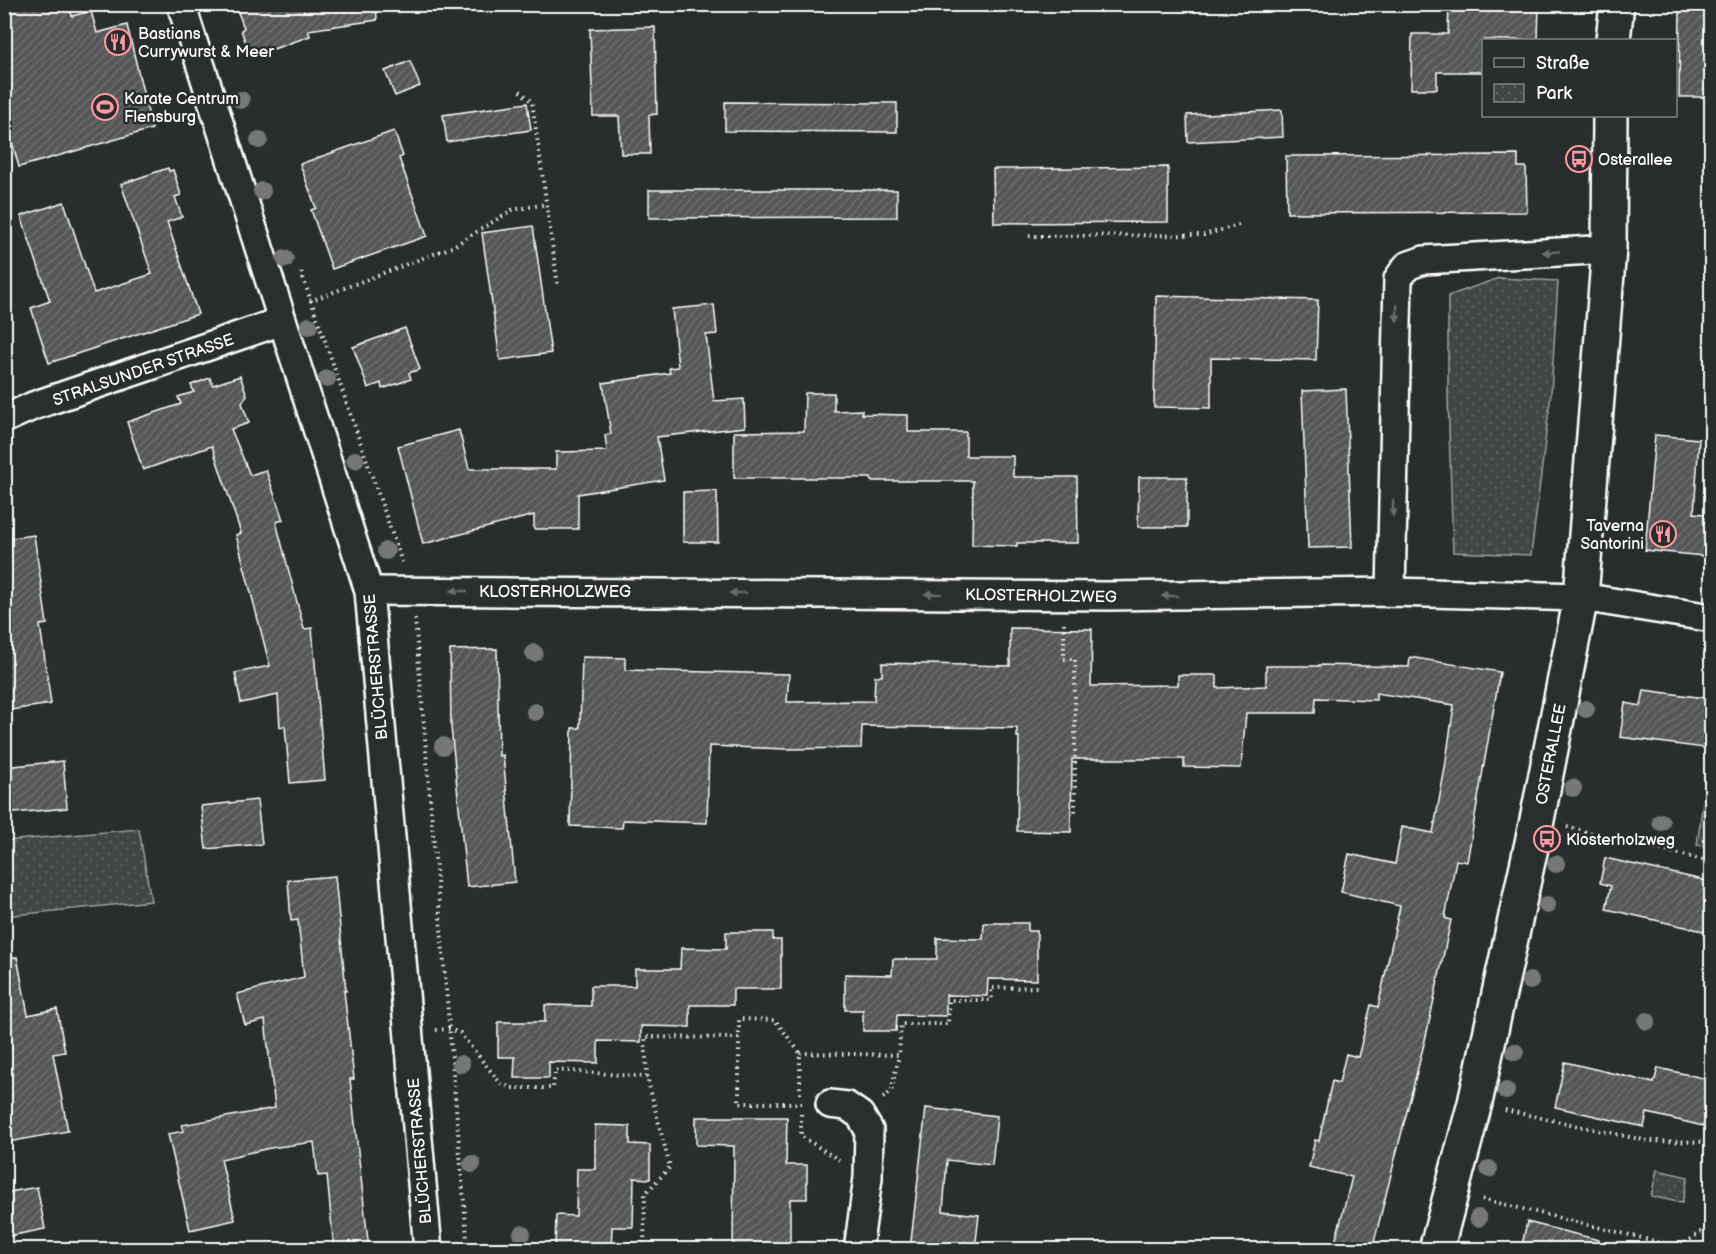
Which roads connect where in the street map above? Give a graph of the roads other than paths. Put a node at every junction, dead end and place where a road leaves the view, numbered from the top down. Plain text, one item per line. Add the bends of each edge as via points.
1 (181, 4) edge
2 (1617, 4) edge
3 (1614, 39) edge
4 (1610, 117) edge
5 (1609, 249) junction
6 (282, 321) junction
7 (4, 419) edge
8 (369, 591) junction
9 (1391, 592) junction
10 (1581, 597) junction
11 (1712, 618) edge
12 (830, 1104) road end
13 (428, 1250) edge
14 (858, 1250) edge
15 (1436, 1250) edge

1 - 6 street, BLÜCHERSTRASSE
2 - 3 street
4 - 5 street, OSTERALLEE
5 -> 9 street via 1424,260 1407,266 1398,279
5 - 10 street, OSTERALLEE
6 - 7 street, STRALSUNDER STRASSE
6 - 8 street, BLÜCHERSTRASSE
9 -> 8 street, KLOSTERHOLZWEG via 1064,596
8 - 13 street, BLÜCHERSTRASSE
9 - 10 street, KLOSTERHOLZWEG
10 - 11 street, KLOSTERHOLZWEG
10 - 15 street, OSTERALLEE via 1475,1103
12 - 14 street via 847,1106 860,1115 869,1130 868,1178

